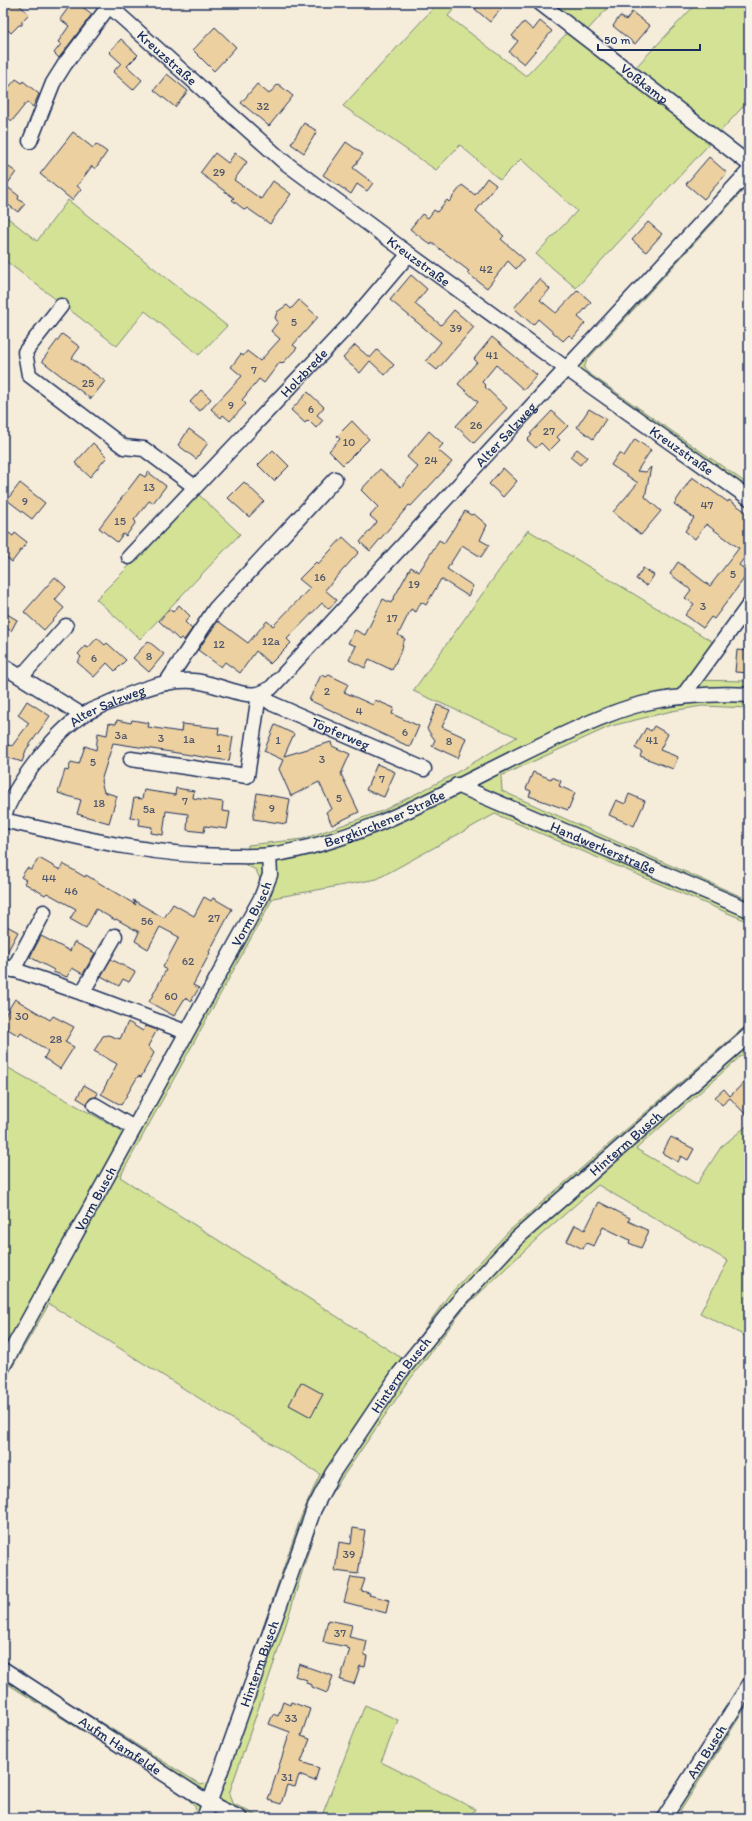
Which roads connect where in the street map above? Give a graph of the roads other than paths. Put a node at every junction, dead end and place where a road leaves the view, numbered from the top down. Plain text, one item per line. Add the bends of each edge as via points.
1 (540, 3) edge
2 (108, 5) edge
3 (30, 141) dead end
4 (749, 164) edge
5 (749, 171) edge
6 (409, 254) junction
7 (62, 306) dead end
8 (567, 369) junction
9 (335, 479) dead end
10 (195, 487) junction
11 (749, 498) edge
12 (129, 557) dead end
13 (749, 605) edge
14 (66, 626) dead end
15 (3, 666) edge
16 (21, 677) junction
17 (166, 683) junction
18 (259, 694) junction
19 (749, 695) edge
20 (682, 697) junction
21 (82, 715) junction
22 (131, 759) dead end
23 (424, 769) dead end
24 (457, 785) junction
25 (3, 819) edge
26 (269, 855) junction
27 (749, 910) edge
28 (44, 912) dead end
29 (115, 936) dead end
30 (8, 968) edge
31 (82, 993) junction
32 (186, 1032) junction
33 (749, 1035) edge
34 (95, 1105) dead end
35 (134, 1128) junction
36 (3, 1366) edge
37 (3, 1669) edge
38 (749, 1685) edge
39 (209, 1803) junction
40 (204, 1818) edge
41 (240, 1818) edge
42 (664, 1818) edge

1 - 4 street, Voßkamp
2 - 3 street via 53,83
2 - 6 street, Kreuzstraße via 283,161
5 - 8 street, Alter Salzweg
6 - 8 street, Kreuzstraße
6 - 10 street, Holzbrede via 347,327
7 - 10 street via 25,352 29,375 124,447 144,449
8 - 11 street, Kreuzstraße
8 - 18 street, Alter Salzweg via 271,688
9 - 17 street via 215,609
10 - 12 street, Holzbrede
13 - 20 street
14 - 16 street
15 - 16 street
16 - 21 street
17 - 18 street, Alter Salzweg via 192,680 248,694
17 - 21 street, Alter Salzweg via 132,693
18 - 22 street via 247,776
18 - 23 street, Töpferweg via 273,704
19 - 20 street, Bergkirchener Straße via 716,693
20 - 24 street, Bergkirchener Straße via 654,701 605,716
21 - 25 street, Alter Salzweg via 64,729 40,758 14,794
24 - 26 street, Bergkirchener Straße via 385,821 311,847
24 - 27 street, Handwerkerstraße
25 - 26 street, Bergkirchener Straße via 103,842 167,853 203,856
26 - 32 street, Vorm Busch via 270,875 267,886
28 - 30 street
29 - 31 street
30 - 31 street
31 - 32 street
32 - 35 street, Vorm Busch
33 - 39 street, Hinterm Busch via 517,1238 457,1303 399,1374 332,1474 314,1509
34 - 35 street
35 - 36 street, Vorm Busch
37 - 39 street, Aufm Hamfelde
38 - 42 street, Am Busch
39 - 40 street, Hinterm Busch
39 - 41 street, Aufm Hamfelde

